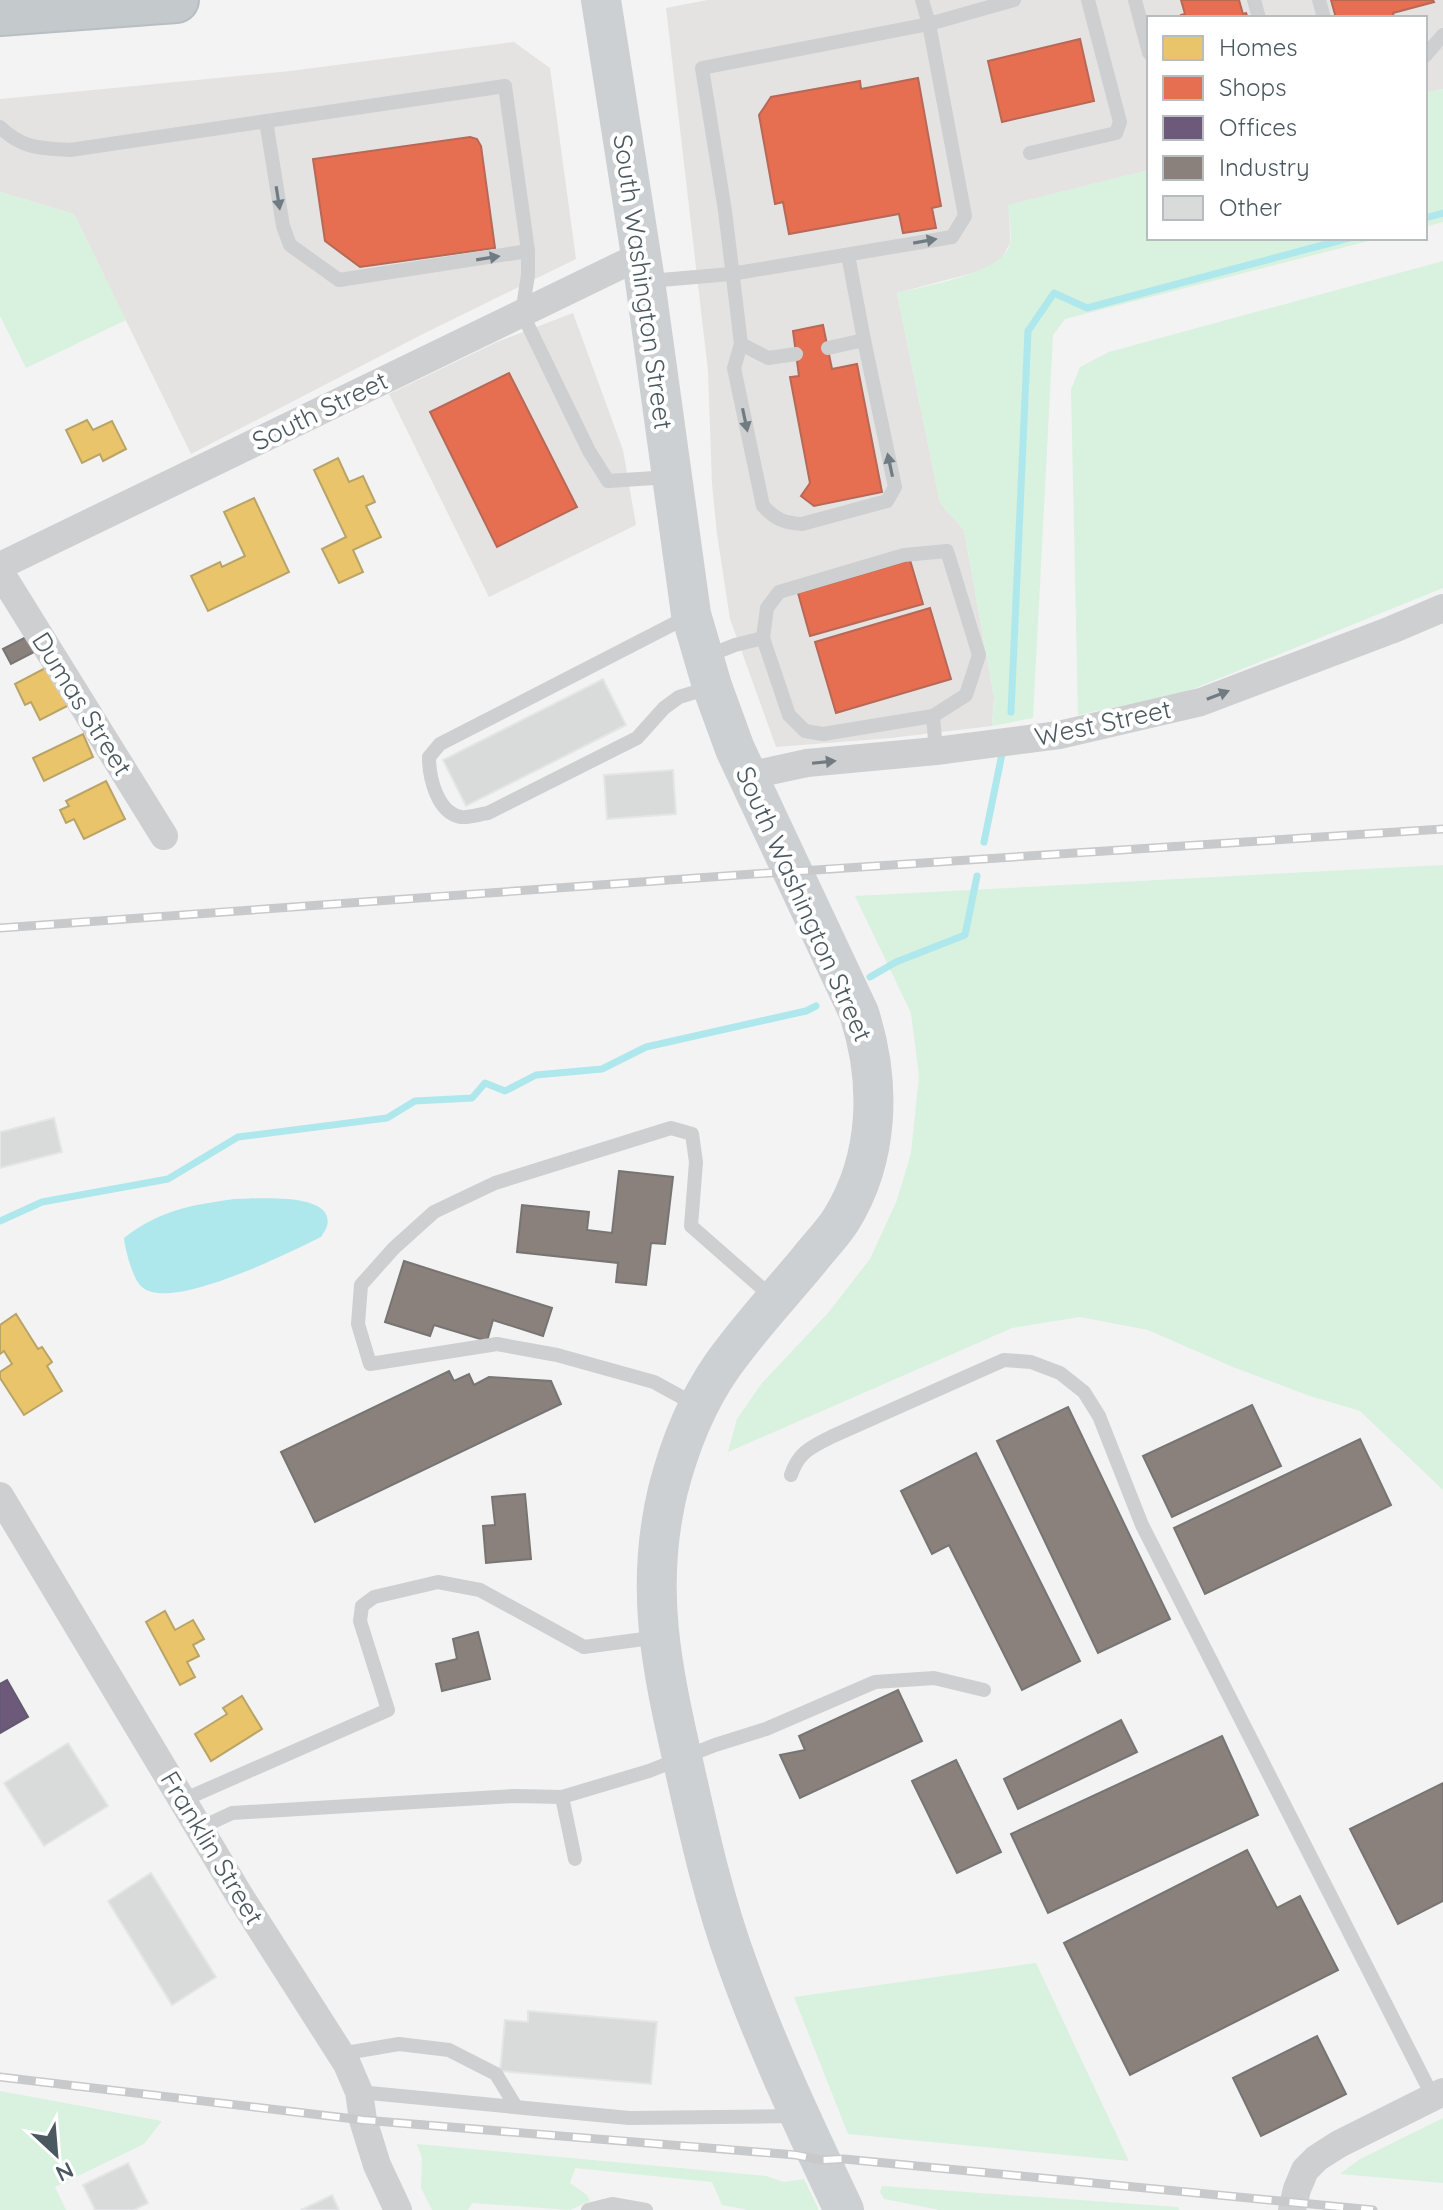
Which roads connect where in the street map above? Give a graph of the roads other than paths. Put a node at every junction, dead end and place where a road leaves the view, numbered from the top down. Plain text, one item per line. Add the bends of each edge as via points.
1 (176, 0) edge
2 (601, 0) edge
3 (922, 0) edge
4 (1014, 0) edge
5 (1088, 0) edge
6 (1135, 0) edge
7 (0, 13) edge
8 (929, 24) junction
9 (1443, 35) edge
10 (1147, 45) edge
11 (1427, 54) edge
12 (266, 121) junction
13 (0, 127) edge
14 (1030, 153) dead end
15 (528, 251) junction
16 (848, 255) junction
17 (642, 269) junction
18 (731, 274) junction
19 (522, 313) junction
20 (864, 340) junction
21 (741, 344) junction
22 (828, 348) dead end
23 (796, 354) dead end
24 (672, 477) junction
25 (0, 566) edge
26 (0, 572) edge
27 (1443, 608) edge
28 (691, 614) junction
29 (763, 638) junction
30 (708, 672) junction
31 (933, 716) junction
32 (936, 751) junction
33 (747, 776) junction
34 (164, 836) dead end
35 (776, 1300) junction
36 (699, 1406) junction
37 (791, 1475) dead end
38 (0, 1496) edge
39 (660, 1637) junction
40 (984, 1690) dead end
41 (683, 1759) junction
42 (562, 1797) junction
43 (183, 1800) junction
44 (200, 1828) junction
45 (575, 1859) dead end
46 (340, 2054) junction
47 (359, 2092) junction
48 (1438, 2094) edge
49 (516, 2107) junction
50 (800, 2116) junction
51 (398, 2210) edge
52 (588, 2210) edge
53 (646, 2210) edge
54 (844, 2210) edge
55 (1292, 2210) edge

1 - 7 highway
2 - 17 main road, South Washington Street
3 - 8 lane
4 - 8 lane
5 - 14 lane via 1120,122 1116,133
6 - 10 lane
16 -> 8 lane via 952,237 965,216
8 - 18 lane via 702,68
9 - 11 lane
12 - 13 lane via 70,150 34,148
12 -> 15 lane via 290,245 339,280
12 - 15 lane via 505,86
15 - 19 lane
16 - 18 lane
16 - 20 lane
17 - 18 lane
17 - 19 street, South Street
17 - 24 main road, South Washington Street
18 - 21 lane
19 - 24 lane via 608,481
19 - 25 street, South Street
21 -> 20 lane via 734,368 763,506 774,518 802,524 887,501 895,487
20 - 22 lane
21 - 23 lane via 768,358
24 - 28 main road, South Washington Street
26 - 34 street, Dumas Street
32 -> 27 street, West Street via 1059,735 1201,702
28 - 30 main road, South Washington Street
28 - 30 lane via 440,744 429,757 439,798 447,811 461,817 488,813 637,738
29 - 30 lane via 735,645
29 - 31 lane via 789,715 805,731 823,734
29 - 31 lane via 767,608 779,592 904,555 947,551 979,655 966,695
30 - 33 main road, South Washington Street
31 - 32 lane
33 -> 32 street, West Street via 807,763
33 - 35 main road, South Washington Street via 859,1013 874,1081 869,1149 853,1197
35 - 36 main road, South Washington Street via 721,1367
35 - 36 lane via 691,1226 696,1162 692,1134 671,1128 495,1183 434,1212 361,1285 358,1324 370,1364 497,1344 654,1382
36 - 39 main road, South Washington Street via 672,1479 659,1540
37 - 48 lane via 806,1450 1004,1360 1031,1362 1060,1373 1084,1392 1099,1416 1142,1525
38 - 43 street, Franklin Street
39 - 41 main road, South Washington Street
39 - 43 lane via 584,1647 480,1590 438,1582 374,1597 362,1606 360,1621 388,1710
40 - 41 lane via 934,1678 875,1682
41 - 42 lane
41 - 50 main road, South Washington Street via 709,1874 737,1963
42 - 44 lane via 232,1813
42 - 45 lane
43 - 44 street, Franklin Street
44 - 46 street, Franklin Street
46 - 47 street, Franklin Street
46 - 49 lane via 399,2044 449,2050 496,2074
47 - 49 lane
47 - 51 street, Franklin Street via 377,2165
48 - 55 street via 1317,2158 1305,2170
49 - 50 lane via 629,2118
50 - 54 main road, South Washington Street
52 - 53 lane via 612,2204

